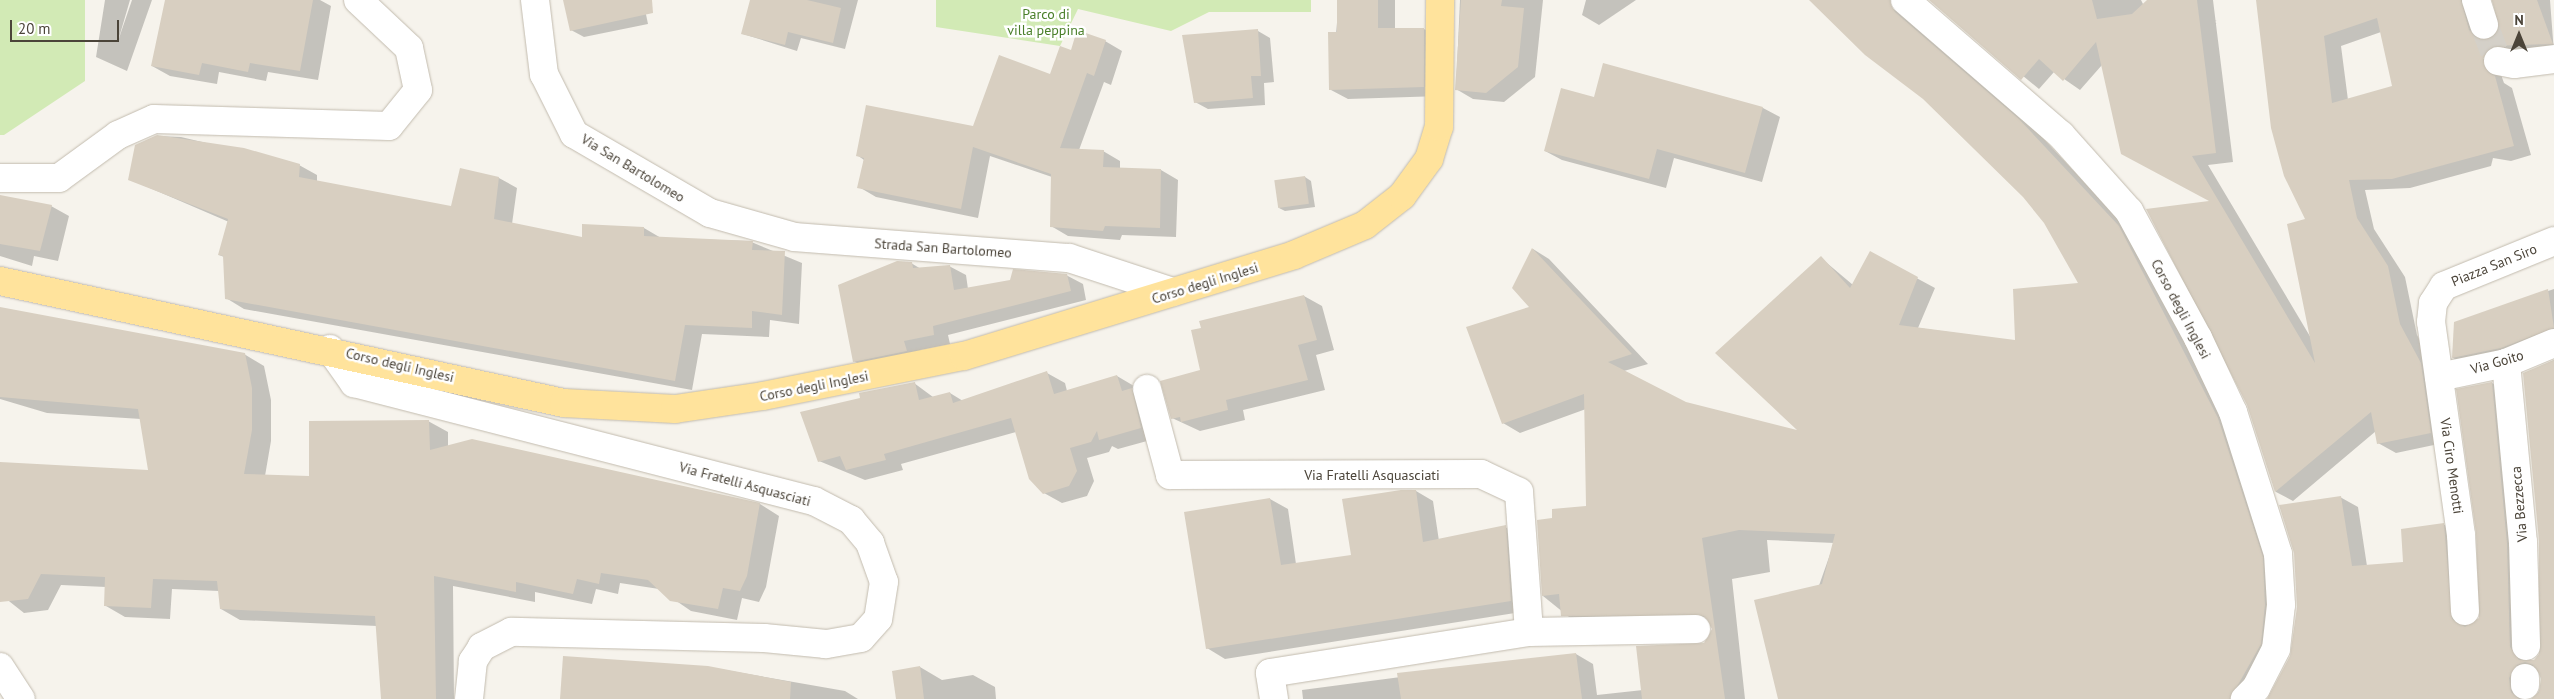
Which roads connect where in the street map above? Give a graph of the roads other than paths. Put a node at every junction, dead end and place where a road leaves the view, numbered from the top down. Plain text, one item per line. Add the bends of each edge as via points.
1 (358, 0) edge
2 (535, 0) edge
3 (1440, 0) edge
4 (1905, 0) edge
5 (2554, 59) edge
6 (2498, 61) dead end
7 (0, 178) edge
8 (710, 213) joint
9 (2554, 241) edge
10 (0, 281) edge
11 (1173, 292) junction
12 (2431, 322) joint
13 (2554, 343) edge
14 (330, 349) junction
15 (2506, 363) junction
16 (2439, 377) junction
17 (1146, 389) dead end
18 (2465, 611) dead end
19 (1696, 629) dead end
20 (1529, 632) junction
21 (2526, 646) dead end
22 (0, 667) edge
23 (21, 699) edge
24 (469, 699) edge
25 (1274, 699) edge
26 (2245, 699) edge

1 - 7 street via 409,48 418,90 388,126 154,119 118,136 59,178
2 - 8 street, Via San Bartolomeo via 544,74 574,134
3 - 11 main road, Corso degli Inglesi via 1439,127 1429,159 1402,196 1365,225 1311,250
4 - 26 street, Corso degli Inglesi via 2061,136 2128,211 2198,338 2233,412 2278,554 2281,605 2276,649 2256,688
5 - 6 street via 2514,64
8 - 11 street, Strada San Bartolomeo via 795,237 1069,258
9 - 12 street, Piazza San Siro via 2444,286 2433,303
10 - 14 main road, Corso degli Inglesi
11 - 14 main road, Corso degli Inglesi via 964,356 674,409 564,403
12 - 16 street, Via Ciro Menotti
13 - 15 street, Via Goito
14 - 24 street, Via Fratelli Asquasciati via 354,383 814,502 851,520 870,543 884,582 878,619 861,638 826,644 764,638 511,632 482,647 473,661
15 - 16 street, Via Goito
15 - 21 street, Via Bezzecca via 2523,542
16 - 18 street, Via Ciro Menotti via 2461,535
17 - 20 street, Via Fratelli Asquasciati via 1170,475 1481,474 1519,492
19 - 20 street
20 - 25 street via 1270,673
22 - 23 street

